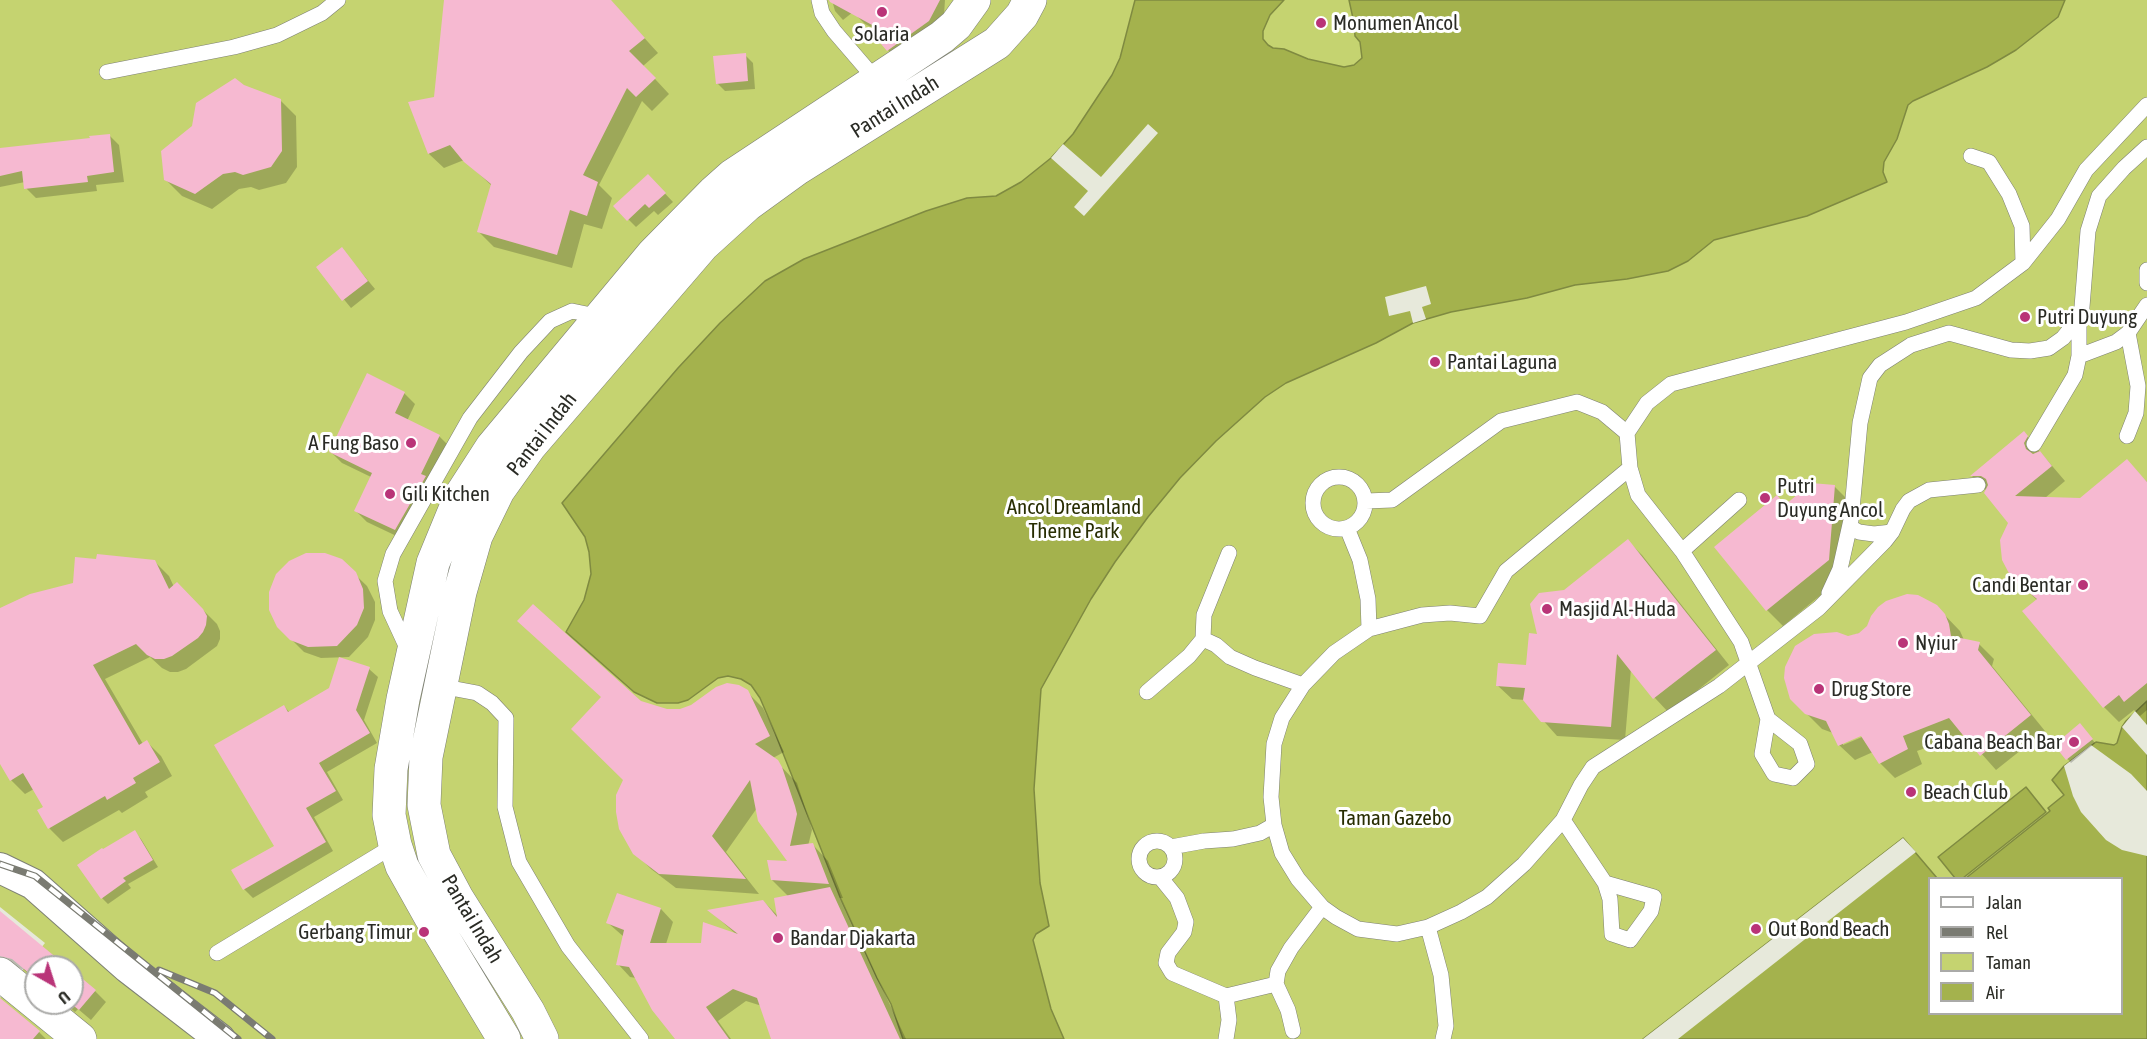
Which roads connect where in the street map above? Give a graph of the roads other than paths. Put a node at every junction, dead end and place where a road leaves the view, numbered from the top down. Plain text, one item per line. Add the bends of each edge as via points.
1 (338, 0) edge
2 (819, 0) edge
3 (974, 0) edge
4 (1030, 0) edge
5 (107, 72) dead end
6 (876, 81) junction
7 (2147, 105) edge
8 (2147, 147) edge
9 (1971, 156) dead end
10 (2023, 263) junction
11 (2147, 270) edge
12 (2147, 283) edge
13 (2147, 305) edge
14 (602, 317) junction
15 (2079, 318) junction
16 (2128, 333) junction
17 (2079, 356) junction
18 (1627, 433) junction
19 (2127, 435) dead end
20 (2034, 444) dead end
21 (1630, 468) junction
22 (1978, 485) dead end
23 (1739, 500) dead end
24 (1366, 501) junction
25 (1850, 527) junction
26 (1347, 528) junction
27 (1892, 532) junction
28 (1682, 551) junction
29 (1229, 553) dead end
30 (1827, 599) junction
31 (1369, 629) junction
32 (1203, 639) junction
33 (412, 658) junction
34 (1749, 665) junction
35 (1303, 685) junction
36 (440, 686) junction
37 (1147, 692) dead end
38 (1768, 719) dead end
39 (1563, 820) junction
40 (1275, 825) junction
41 (395, 845) junction
42 (1171, 847) junction
43 (0, 868) edge
44 (1160, 877) junction
45 (1605, 883) dead end
46 (1322, 908) junction
47 (1428, 927) junction
48 (217, 953) dead end
49 (0, 974) edge
50 (1276, 984) junction
51 (1226, 996) junction
52 (1293, 1031) dead end
53 (80, 1039) edge
54 (220, 1039) edge
55 (504, 1039) edge
56 (542, 1039) edge
57 (641, 1039) edge
58 (1226, 1039) edge
59 (1443, 1039) edge

1 - 5 lane via 322,13 277,34 234,47
2 - 6 lane via 834,31
3 - 6 street, Pantai Indah via 942,38
4 - 36 street, Pantai Indah via 997,43 798,168 747,205 703,245 587,377 498,490 481,527 460,592
6 - 14 street, Pantai Indah via 732,176 653,254
7 - 10 lane via 2086,170 2058,219
8 - 15 lane via 2098,196 2088,231
9 - 10 lane via 1989,162 2009,194 2022,226
10 - 18 lane via 1976,298 1671,384 1647,403
11 - 12 lane
13 - 16 lane
14 - 33 street, Pantai Indah via 492,447 461,495 433,563
14 - 33 lane via 572,311 550,321 521,352 470,418 393,554 385,581 390,611
15 - 17 lane
15 - 25 lane via 2049,348 2011,350 1949,333 1911,345 1880,366 1870,378 1860,423
16 - 17 lane via 2116,342
16 - 19 lane via 2138,386 2136,413
17 - 20 lane via 2075,375
18 - 21 lane
18 - 24 lane via 1602,412 1577,402 1501,420 1392,500
21 - 28 lane via 1638,495
21 - 31 lane via 1506,572 1480,616 1422,615
22 - 27 lane via 1929,490 1909,501
23 - 28 lane
24 - 26 lane via 1360,520
24 - 26 lane via 1360,486 1349,477 1334,476 1322,483 1312,503 1320,522 1332,529
25 - 27 lane via 1874,534
25 - 30 lane
26 - 31 lane via 1360,560
27 - 30 lane
28 - 34 lane via 1741,642
29 - 32 lane via 1204,615
30 - 34 lane
31 - 35 lane via 1334,653
32 - 35 lane via 1230,657
32 - 37 lane
33 - 41 street, Pantai Indah via 391,769 389,815
34 - 38 lane
34 - 39 lane via 1598,763
35 - 40 lane via 1282,718 1274,744 1271,797
36 - 56 street, Pantai Indah via 426,757 424,805 434,855
36 - 57 lane via 477,693 506,718 506,807 519,862 568,946
39 - 45 lane
39 - 47 lane via 1498,888
40 - 42 lane via 1233,839
40 - 46 lane via 1282,852
41 - 48 lane
41 - 55 street, Pantai Indah via 402,866 430,916
42 - 44 lane via 1175,865
42 - 44 lane via 1155,842 1148,844 1140,855 1146,874
43 - 54 street via 33,884 128,968
44 - 51 lane via 1177,898 1186,922 1166,963 1172,973
46 - 47 lane via 1358,929 1397,934
46 - 50 lane via 1291,948 1278,971
47 - 59 lane via 1441,975 1446,1026
49 - 53 street
50 - 51 lane
50 - 52 lane
51 - 58 lane

